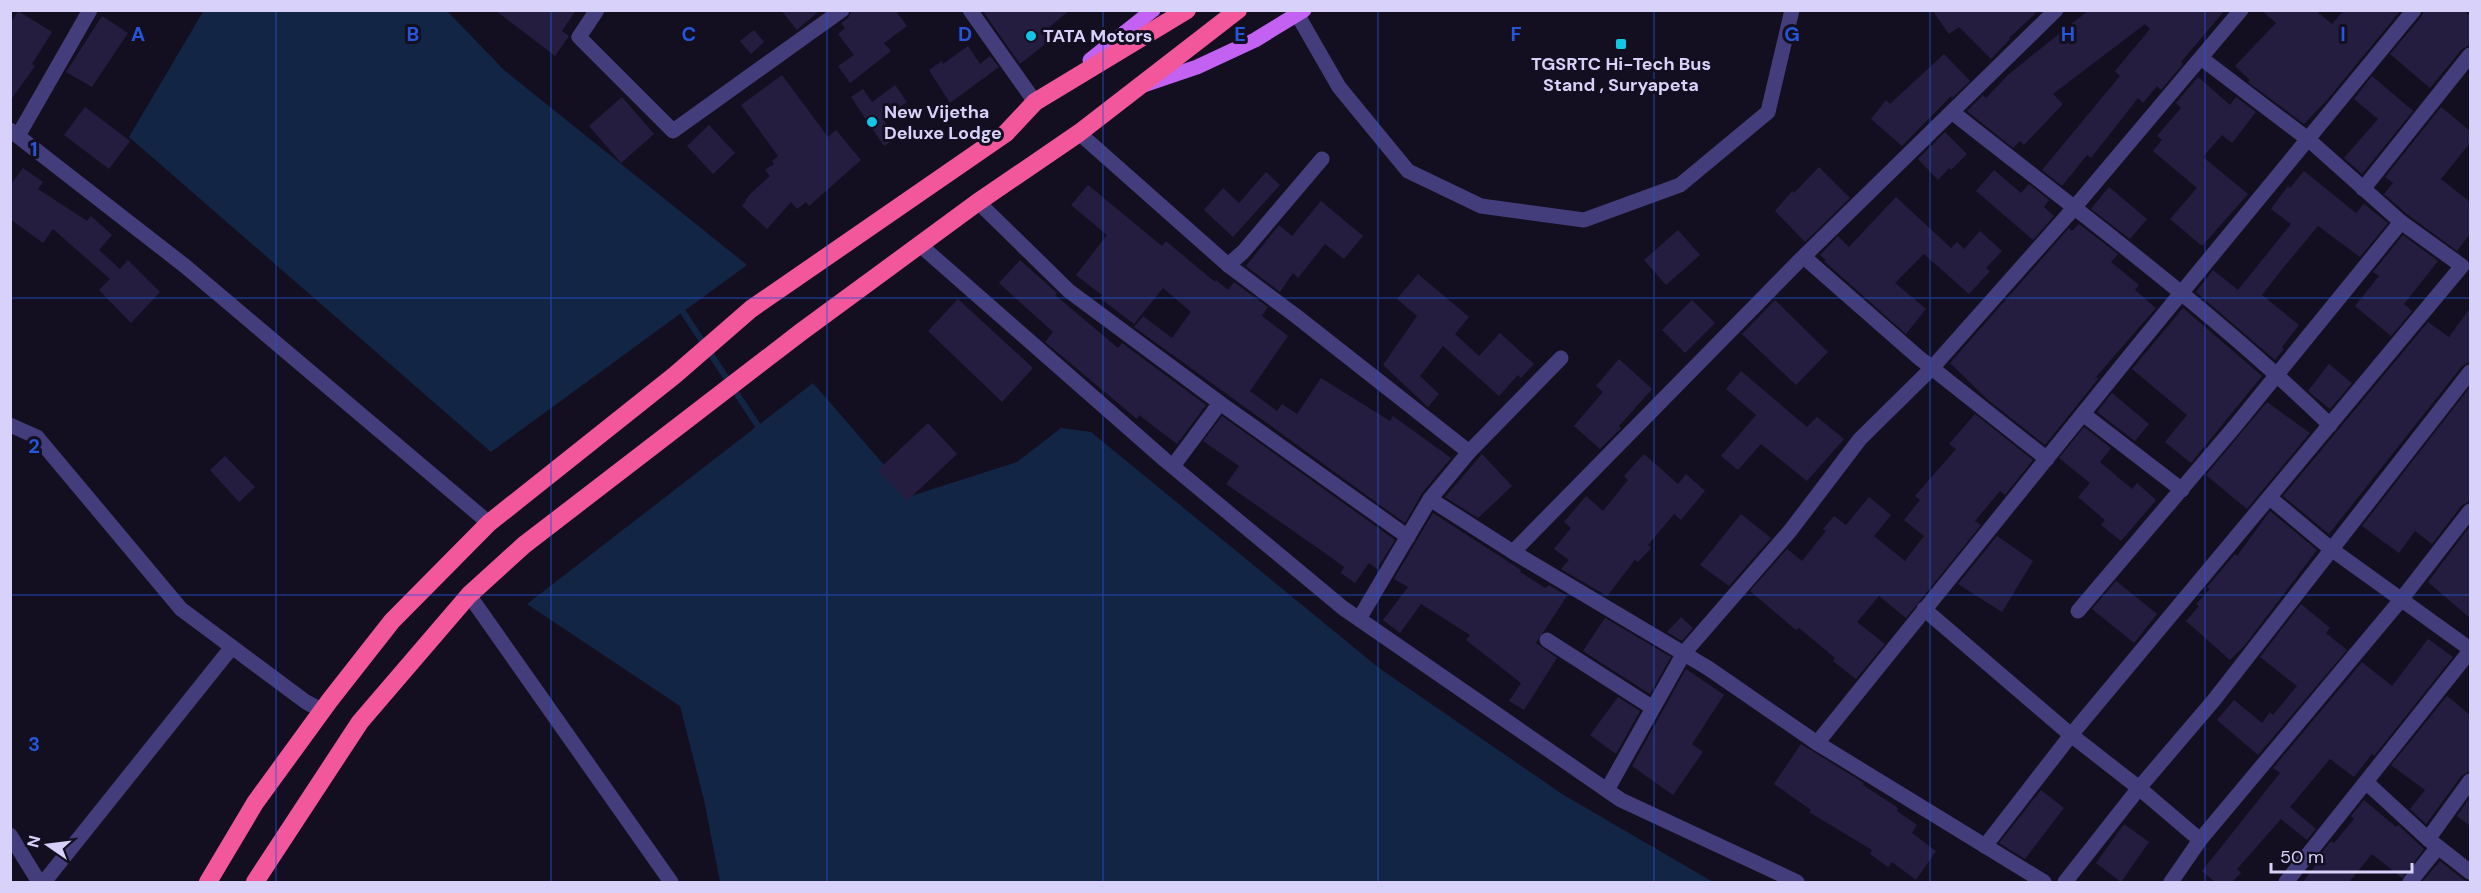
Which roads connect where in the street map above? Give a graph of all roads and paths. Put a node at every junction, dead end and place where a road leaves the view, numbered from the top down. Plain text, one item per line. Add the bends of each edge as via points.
1 (90, 10) edge
2 (597, 10) edge
3 (842, 10) edge
4 (970, 10) edge
5 (1153, 10) edge
6 (1187, 10) edge
7 (1238, 10) edge
8 (1792, 10) edge
9 (2056, 10) edge
10 (2241, 10) edge
11 (2414, 10) edge
12 (1300, 12) edge
13 (2470, 55) edge
14 (2200, 58) junction
15 (1137, 88) junction
16 (1035, 102) junction
17 (1952, 112) junction
18 (15, 132) edge
19 (1079, 133) junction
20 (2310, 140) junction
21 (1322, 159) dead end
22 (2363, 189) junction
23 (978, 202) junction
24 (2074, 208) junction
25 (2401, 222) junction
26 (920, 245) junction
27 (1804, 256) junction
28 (2466, 261) edge
29 (1228, 265) junction
30 (2181, 293) junction
31 (1561, 358) dead end
32 (1932, 368) junction
33 (2470, 372) edge
34 (2278, 374) junction
35 (1220, 403) junction
36 (2083, 414) junction
37 (10, 425) edge
38 (2330, 425) junction
39 (1468, 452) junction
40 (2047, 459) junction
41 (1173, 466) junction
42 (2181, 490) junction
43 (2270, 498) junction
44 (1430, 499) junction
45 (2470, 511) edge
46 (489, 524) junction
47 (1408, 537) junction
48 (2331, 549) junction
49 (1514, 552) junction
50 (469, 595) junction
51 (2400, 601) junction
52 (1924, 609) junction
53 (2078, 611) dead end
54 (1359, 619) junction
55 (1547, 640) dead end
56 (232, 647) junction
57 (2470, 650) edge
58 (1684, 653) junction
59 (1653, 708) junction
60 (323, 711) junction
61 (2071, 735) junction
62 (1817, 743) junction
63 (2470, 781) edge
64 (2366, 782) junction
65 (2139, 788) junction
66 (1607, 790) junction
67 (10, 835) edge
68 (2200, 840) junction
69 (2433, 843) junction
70 (1985, 846) junction
71 (2470, 872) edge
72 (39, 882) edge
73 (44, 882) edge
74 (208, 882) edge
75 (255, 882) edge
76 (671, 882) edge
77 (1797, 882) edge
78 (2044, 882) edge
79 (2066, 882) edge
80 (2171, 882) edge
81 (2286, 882) edge
82 (2410, 882) edge

1 - 18 street
2 - 3 street via 579,37 673,130
4 - 16 street
5 - 16 main road
6 - 16 highway
7 - 15 highway
8 - 12 street via 1768,112 1680,185 1584,220 1481,207 1408,171 1340,87
9 - 17 street
10 - 14 street
11 - 20 street
12 - 15 main road via 1255,40 1197,68
13 - 22 street
14 - 20 street
14 - 24 street
15 - 19 highway
16 - 46 highway via 1006,133 752,309
17 - 24 street
17 - 27 street
18 - 46 street via 185,266
19 - 23 highway
19 - 29 street
20 - 22 street
20 - 30 street
21 - 29 street via 1244,252
22 - 25 street
23 - 26 highway
23 - 35 street via 1069,291
24 - 30 street
24 - 32 street
25 - 28 street
25 - 34 street
26 - 41 street
26 - 50 highway via 700,408 524,545
27 - 32 street
27 - 49 street
28 - 38 street
29 - 39 street
30 - 34 street
30 - 36 street
31 - 39 street
32 - 40 street
32 - 58 street via 1860,439 1790,531
33 - 48 street
34 - 38 street
34 - 42 street
35 - 41 street
35 - 47 street
36 - 40 street
36 - 42 street
37 - 56 street via 37,437 181,609
38 - 43 street
39 - 44 street
40 - 52 street
41 - 54 street
42 - 53 street
43 - 48 street
43 - 61 street
44 - 47 street
44 - 49 street
45 - 51 street
46 - 60 highway via 392,621
47 - 54 street
48 - 51 street
48 - 65 street via 2214,700
49 - 58 street
50 - 75 highway via 360,722
50 - 76 street
51 - 57 street
51 - 68 street
52 - 61 street
52 - 62 street
54 - 66 street
55 - 59 street
56 - 60 street
56 - 73 street
57 - 64 street
58 - 59 street
58 - 62 street
59 - 66 street
60 - 74 highway via 255,802
61 - 65 street
61 - 70 street
62 - 70 street
63 - 69 street
64 - 69 street
64 - 81 street
65 - 68 street
65 - 79 street
66 - 77 street
67 - 72 street
68 - 80 street
69 - 71 street
69 - 82 street
70 - 78 street

